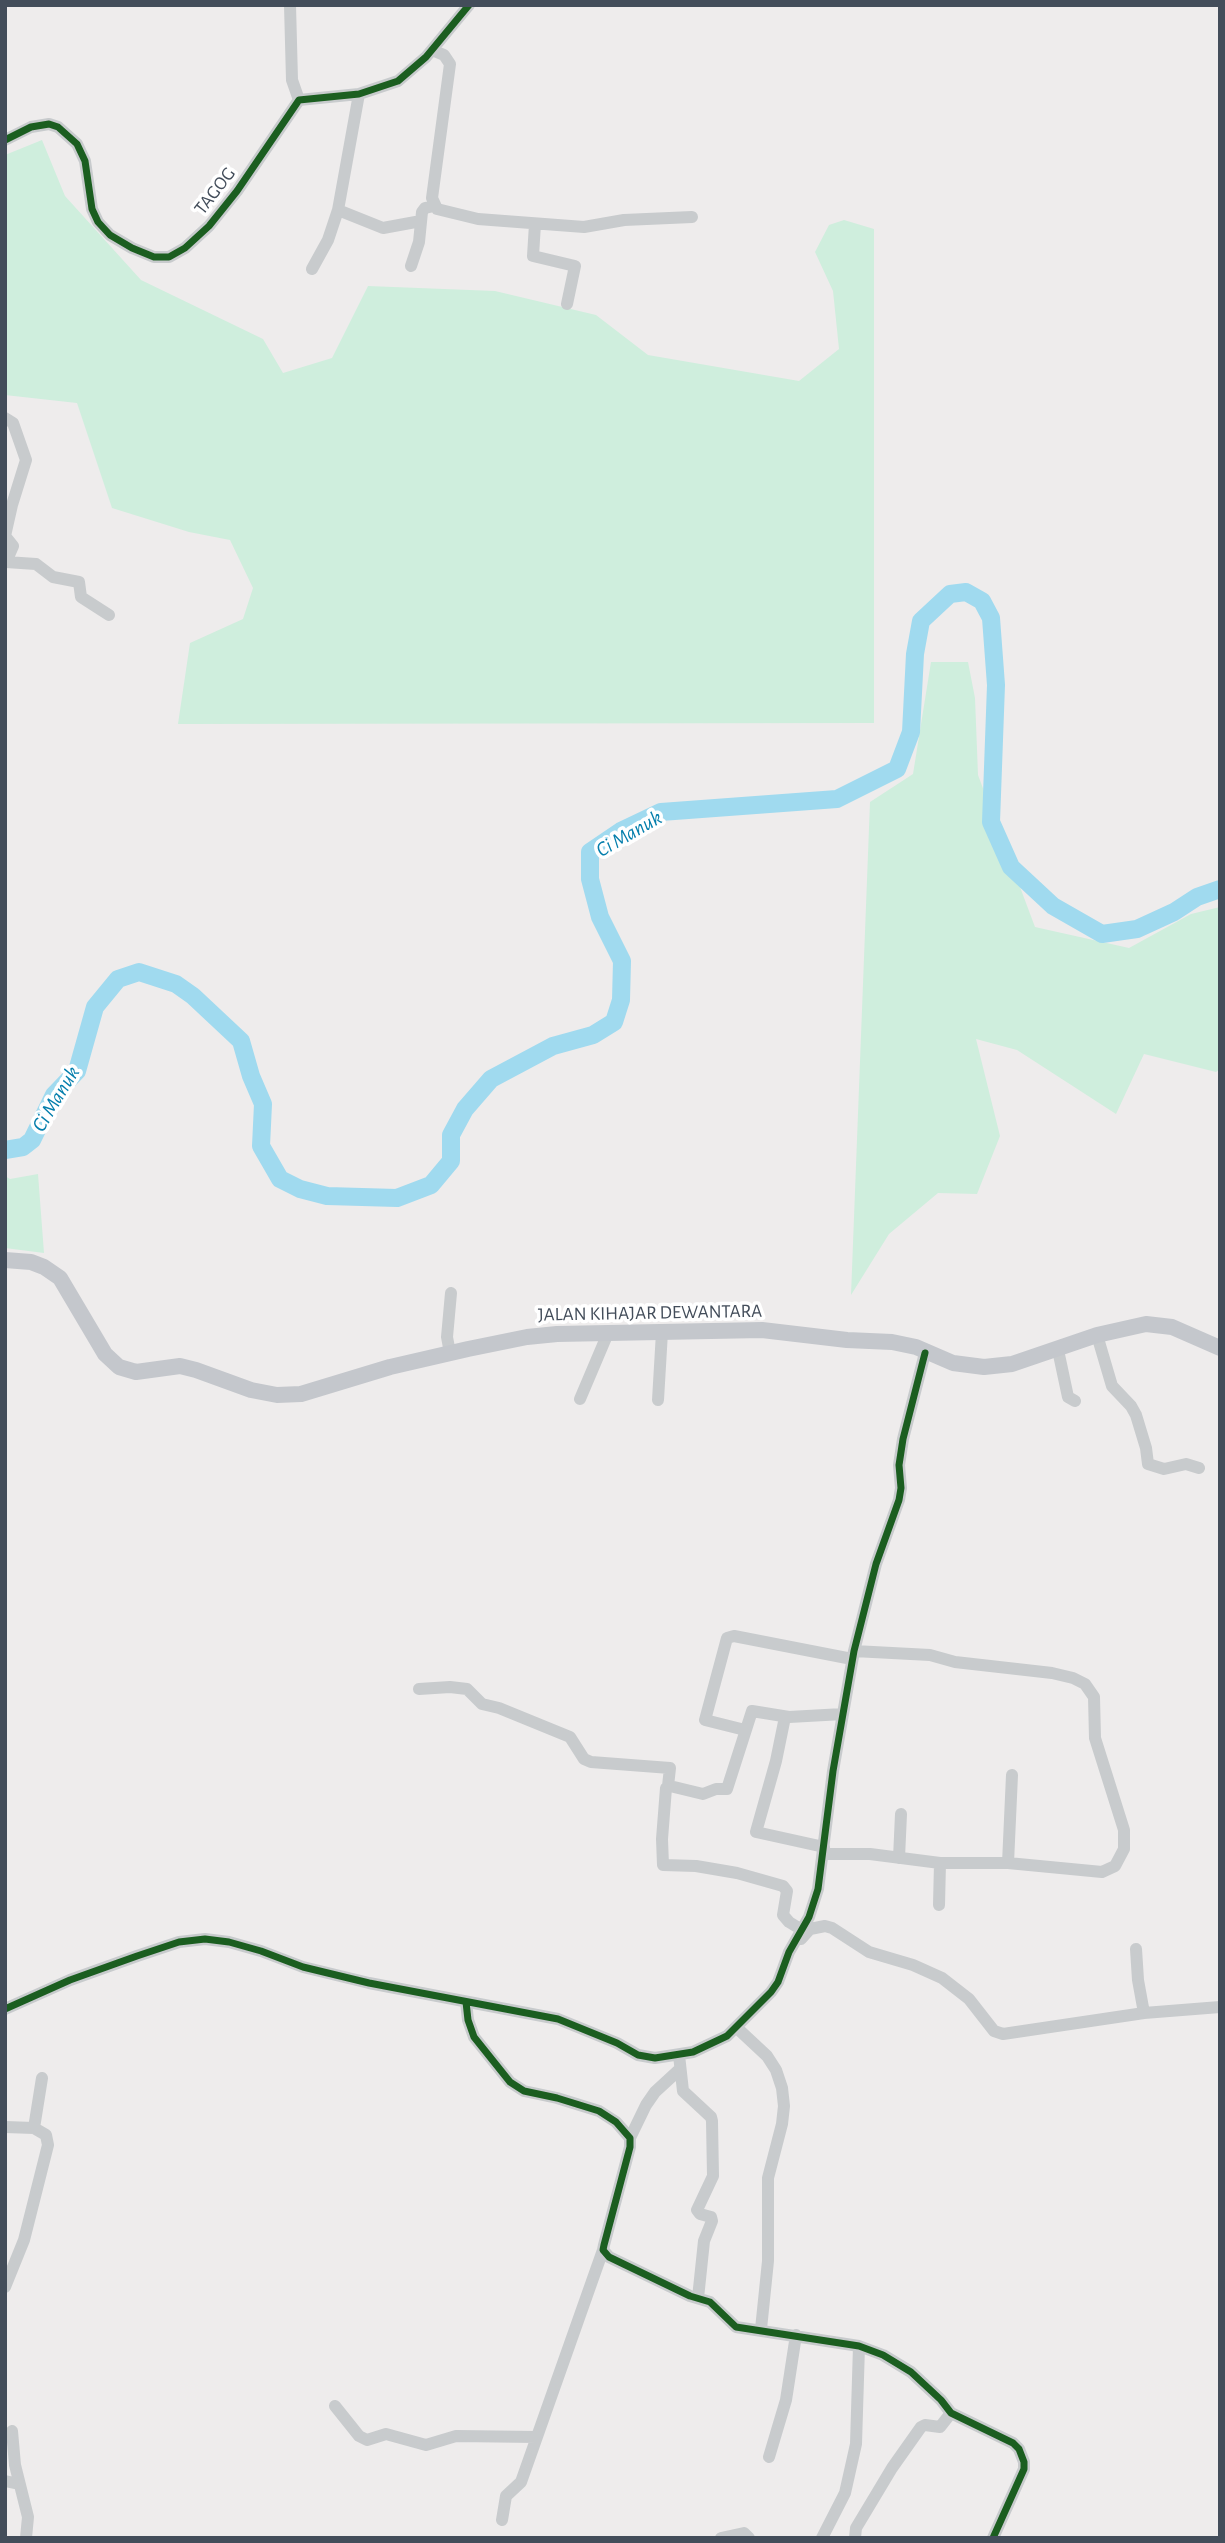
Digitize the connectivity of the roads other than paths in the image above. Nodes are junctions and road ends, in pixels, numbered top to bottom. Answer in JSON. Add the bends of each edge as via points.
{"nodes":[{"id":1,"x":290,"y":5,"type":"edge"},
{"id":2,"x":469,"y":5,"type":"edge"},
{"id":3,"x":432,"y":50,"type":"junction"},
{"id":4,"x":359,"y":93,"type":"junction"},
{"id":5,"x":299,"y":100,"type":"junction"},
{"id":6,"x":5,"y":140,"type":"edge"},
{"id":7,"x":434,"y":206,"type":"junction"},
{"id":8,"x":338,"y":210,"type":"junction"},
{"id":9,"x":692,"y":217,"type":"dead end"},
{"id":10,"x":421,"y":221,"type":"junction"},
{"id":11,"x":535,"y":224,"type":"junction"},
{"id":12,"x":411,"y":266,"type":"dead end"},
{"id":13,"x":313,"y":269,"type":"dead end"},
{"id":14,"x":567,"y":304,"type":"dead end"},
{"id":15,"x":5,"y":418,"type":"edge"},
{"id":16,"x":109,"y":615,"type":"dead end"},
{"id":17,"x":5,"y":1260,"type":"edge"},
{"id":18,"x":451,"y":1293,"type":"dead end"},
{"id":19,"x":662,"y":1332,"type":"junction"},
{"id":20,"x":608,"y":1333,"type":"junction"},
{"id":21,"x":1097,"y":1335,"type":"junction"},
{"id":22,"x":1220,"y":1349,"type":"edge"},
{"id":23,"x":1058,"y":1350,"type":"junction"},
{"id":24,"x":450,"y":1353,"type":"junction"},
{"id":25,"x":925,"y":1353,"type":"junction"},
{"id":26,"x":580,"y":1399,"type":"dead end"},
{"id":27,"x":658,"y":1400,"type":"dead end"},
{"id":28,"x":1076,"y":1401,"type":"dead end"},
{"id":29,"x":1199,"y":1468,"type":"dead end"},
{"id":30,"x":853,"y":1655,"type":"junction"},
{"id":31,"x":419,"y":1689,"type":"dead end"},
{"id":32,"x":843,"y":1714,"type":"junction"},
{"id":33,"x":785,"y":1717,"type":"junction"},
{"id":34,"x":745,"y":1730,"type":"junction"},
{"id":35,"x":1012,"y":1775,"type":"dead end"},
{"id":36,"x":668,"y":1786,"type":"junction"},
{"id":37,"x":901,"y":1814,"type":"dead end"},
{"id":38,"x":823,"y":1850,"type":"junction"},
{"id":39,"x":899,"y":1858,"type":"junction"},
{"id":40,"x":940,"y":1863,"type":"junction"},
{"id":41,"x":1008,"y":1863,"type":"junction"},
{"id":42,"x":939,"y":1905,"type":"dead end"},
{"id":43,"x":802,"y":1930,"type":"junction"},
{"id":44,"x":1136,"y":1949,"type":"dead end"},
{"id":45,"x":789,"y":1952,"type":"junction"},
{"id":46,"x":466,"y":2002,"type":"junction"},
{"id":47,"x":1220,"y":2007,"type":"edge"},
{"id":48,"x":5,"y":2009,"type":"edge"},
{"id":49,"x":1144,"y":2013,"type":"junction"},
{"id":50,"x":737,"y":2028,"type":"junction"},
{"id":51,"x":679,"y":2055,"type":"junction"},
{"id":52,"x":680,"y":2069,"type":"junction"},
{"id":53,"x":42,"y":2078,"type":"dead end"},
{"id":54,"x":5,"y":2127,"type":"edge"},
{"id":55,"x":34,"y":2128,"type":"junction"},
{"id":56,"x":630,"y":2138,"type":"junction"},
{"id":57,"x":603,"y":2250,"type":"junction"},
{"id":58,"x":5,"y":2287,"type":"edge"},
{"id":59,"x":698,"y":2298,"type":"junction"},
{"id":60,"x":761,"y":2329,"type":"junction"},
{"id":61,"x":796,"y":2335,"type":"junction"},
{"id":62,"x":859,"y":2347,"type":"junction"},
{"id":63,"x":335,"y":2406,"type":"dead end"},
{"id":64,"x":951,"y":2413,"type":"junction"},
{"id":65,"x":12,"y":2431,"type":"dead end"},
{"id":66,"x":537,"y":2437,"type":"junction"},
{"id":67,"x":769,"y":2458,"type":"dead end"},
{"id":68,"x":5,"y":2481,"type":"edge"},
{"id":69,"x":19,"y":2484,"type":"junction"},
{"id":70,"x":502,"y":2519,"type":"dead end"},
{"id":71,"x":26,"y":2538,"type":"edge"},
{"id":72,"x":722,"y":2538,"type":"edge"},
{"id":73,"x":749,"y":2538,"type":"edge"},
{"id":74,"x":822,"y":2538,"type":"edge"},
{"id":75,"x":855,"y":2538,"type":"edge"},
{"id":76,"x":993,"y":2538,"type":"edge"}],
"edges":[{"from":1,"to":5,"type":"street","via":[[292,80]]},
{"from":2,"to":3,"type":"street"},
{"from":3,"to":4,"type":"street","via":[[398,81]]},
{"from":3,"to":7,"type":"street","via":[[450,64]]},
{"from":4,"to":5,"type":"street"},
{"from":4,"to":8,"type":"street"},
{"from":5,"to":6,"type":"street","name":"TAGOG","via":[[209,226],[169,257],[154,257],[132,248],[98,222],[85,161],[77,144],[58,127],[31,127]]},
{"from":7,"to":10,"type":"street","via":[[423,209]]},
{"from":7,"to":11,"type":"street","via":[[478,219]]},
{"from":8,"to":10,"type":"street","via":[[383,228]]},
{"from":8,"to":13,"type":"street"},
{"from":9,"to":11,"type":"street","via":[[584,227]]},
{"from":10,"to":12,"type":"street"},
{"from":11,"to":14,"type":"street","via":[[533,256],[575,266]]},
{"from":15,"to":16,"type":"street","via":[[13,422],[26,460],[5,536],[13,546],[6,562],[36,564],[52,577],[79,582],[81,597]]},
{"from":17,"to":24,"type":"main road","name":"JALAN KIHAJAR DEWANTARA","via":[[31,1262],[60,1279],[105,1354],[128,1371],[180,1366],[251,1390],[301,1394]]},
{"from":18,"to":24,"type":"street"},
{"from":19,"to":20,"type":"main road","name":"JALAN KIHAJAR DEWANTARA"},
{"from":19,"to":25,"type":"main road","name":"JALAN KIHAJAR DEWANTARA","via":[[762,1330],[892,1342]]},
{"from":19,"to":27,"type":"street"},
{"from":20,"to":24,"type":"main road","name":"JALAN KIHAJAR DEWANTARA","via":[[527,1337]]},
{"from":20,"to":26,"type":"street"},
{"from":21,"to":22,"type":"main road","name":"JALAN KIHAJAR DEWANTARA","via":[[1158,1324]]},
{"from":21,"to":23,"type":"main road","name":"JALAN KIHAJAR DEWANTARA"},
{"from":21,"to":29,"type":"street","via":[[1112,1386],[1136,1415],[1148,1464],[1164,1469],[1186,1464]]},
{"from":23,"to":25,"type":"main road","name":"JALAN KIHAJAR DEWANTARA","via":[[984,1367]]},
{"from":23,"to":28,"type":"street","via":[[1068,1397]]},
{"from":25,"to":30,"type":"street","via":[[903,1439],[899,1500],[876,1564]]},
{"from":30,"to":32,"type":"street"},
{"from":30,"to":34,"type":"street","via":[[727,1638],[705,1720]]},
{"from":30,"to":41,"type":"street","via":[[930,1655],[1052,1673],[1073,1678],[1090,1689],[1099,1756],[1124,1830],[1121,1859],[1102,1872]]},
{"from":31,"to":36,"type":"street","via":[[467,1689],[482,1704],[570,1737],[591,1762],[670,1768]]},
{"from":32,"to":33,"type":"street"},
{"from":32,"to":38,"type":"street"},
{"from":33,"to":34,"type":"street","via":[[752,1711]]},
{"from":33,"to":38,"type":"street","via":[[756,1832]]},
{"from":34,"to":36,"type":"street","via":[[727,1788],[703,1794]]},
{"from":35,"to":41,"type":"street"},
{"from":36,"to":43,"type":"street","via":[[663,1865],[737,1873],[785,1886],[783,1915]]},
{"from":37,"to":39,"type":"street"},
{"from":38,"to":39,"type":"street"},
{"from":38,"to":43,"type":"street","via":[[818,1889]]},
{"from":39,"to":40,"type":"street"},
{"from":40,"to":41,"type":"street"},
{"from":40,"to":42,"type":"street"},
{"from":43,"to":45,"type":"street"},
{"from":44,"to":49,"type":"street"},
{"from":45,"to":49,"type":"street","via":[[810,1929],[832,1928],[869,1952],[942,1978],[969,1999],[994,2031],[1003,2034]]},
{"from":45,"to":50,"type":"street","via":[[778,1982]]},
{"from":46,"to":48,"type":"street","via":[[303,1967],[205,1938],[137,1956]]},
{"from":46,"to":51,"type":"street","via":[[558,2020],[638,2055]]},
{"from":46,"to":56,"type":"street","via":[[474,2037],[510,2082],[524,2091],[599,2111]]},
{"from":47,"to":49,"type":"street"},
{"from":50,"to":51,"type":"street","via":[[714,2044]]},
{"from":50,"to":60,"type":"street","via":[[772,2063],[784,2106],[768,2178],[768,2261]]},
{"from":51,"to":52,"type":"street"},
{"from":52,"to":56,"type":"street","via":[[655,2092]]},
{"from":52,"to":59,"type":"street","via":[[683,2091],[712,2121],[713,2176],[697,2210],[712,2221],[704,2241]]},
{"from":53,"to":55,"type":"street"},
{"from":54,"to":55,"type":"street"},
{"from":55,"to":58,"type":"street","via":[[46,2135],[48,2145],[24,2240]]},
{"from":56,"to":57,"type":"street"},
{"from":57,"to":59,"type":"street","via":[[615,2262]]},
{"from":57,"to":66,"type":"street"},
{"from":59,"to":60,"type":"street","via":[[736,2326]]},
{"from":60,"to":61,"type":"street"},
{"from":61,"to":62,"type":"street"},
{"from":61,"to":67,"type":"street","via":[[786,2400]]},
{"from":62,"to":64,"type":"street","via":[[911,2372]]},
{"from":62,"to":74,"type":"street","via":[[858,2427],[852,2469]]},
{"from":63,"to":66,"type":"street","via":[[367,2440],[386,2434],[426,2445],[456,2436]]},
{"from":64,"to":75,"type":"street","via":[[940,2427],[921,2427],[856,2528]]},
{"from":64,"to":76,"type":"street","via":[[1013,2444],[1023,2456],[1020,2482]]},
{"from":65,"to":69,"type":"street"},
{"from":66,"to":70,"type":"street","via":[[521,2482],[506,2496]]},
{"from":68,"to":69,"type":"street"},
{"from":69,"to":71,"type":"street","via":[[28,2517]]},
{"from":72,"to":73,"type":"street","via":[[744,2533]]}]}
